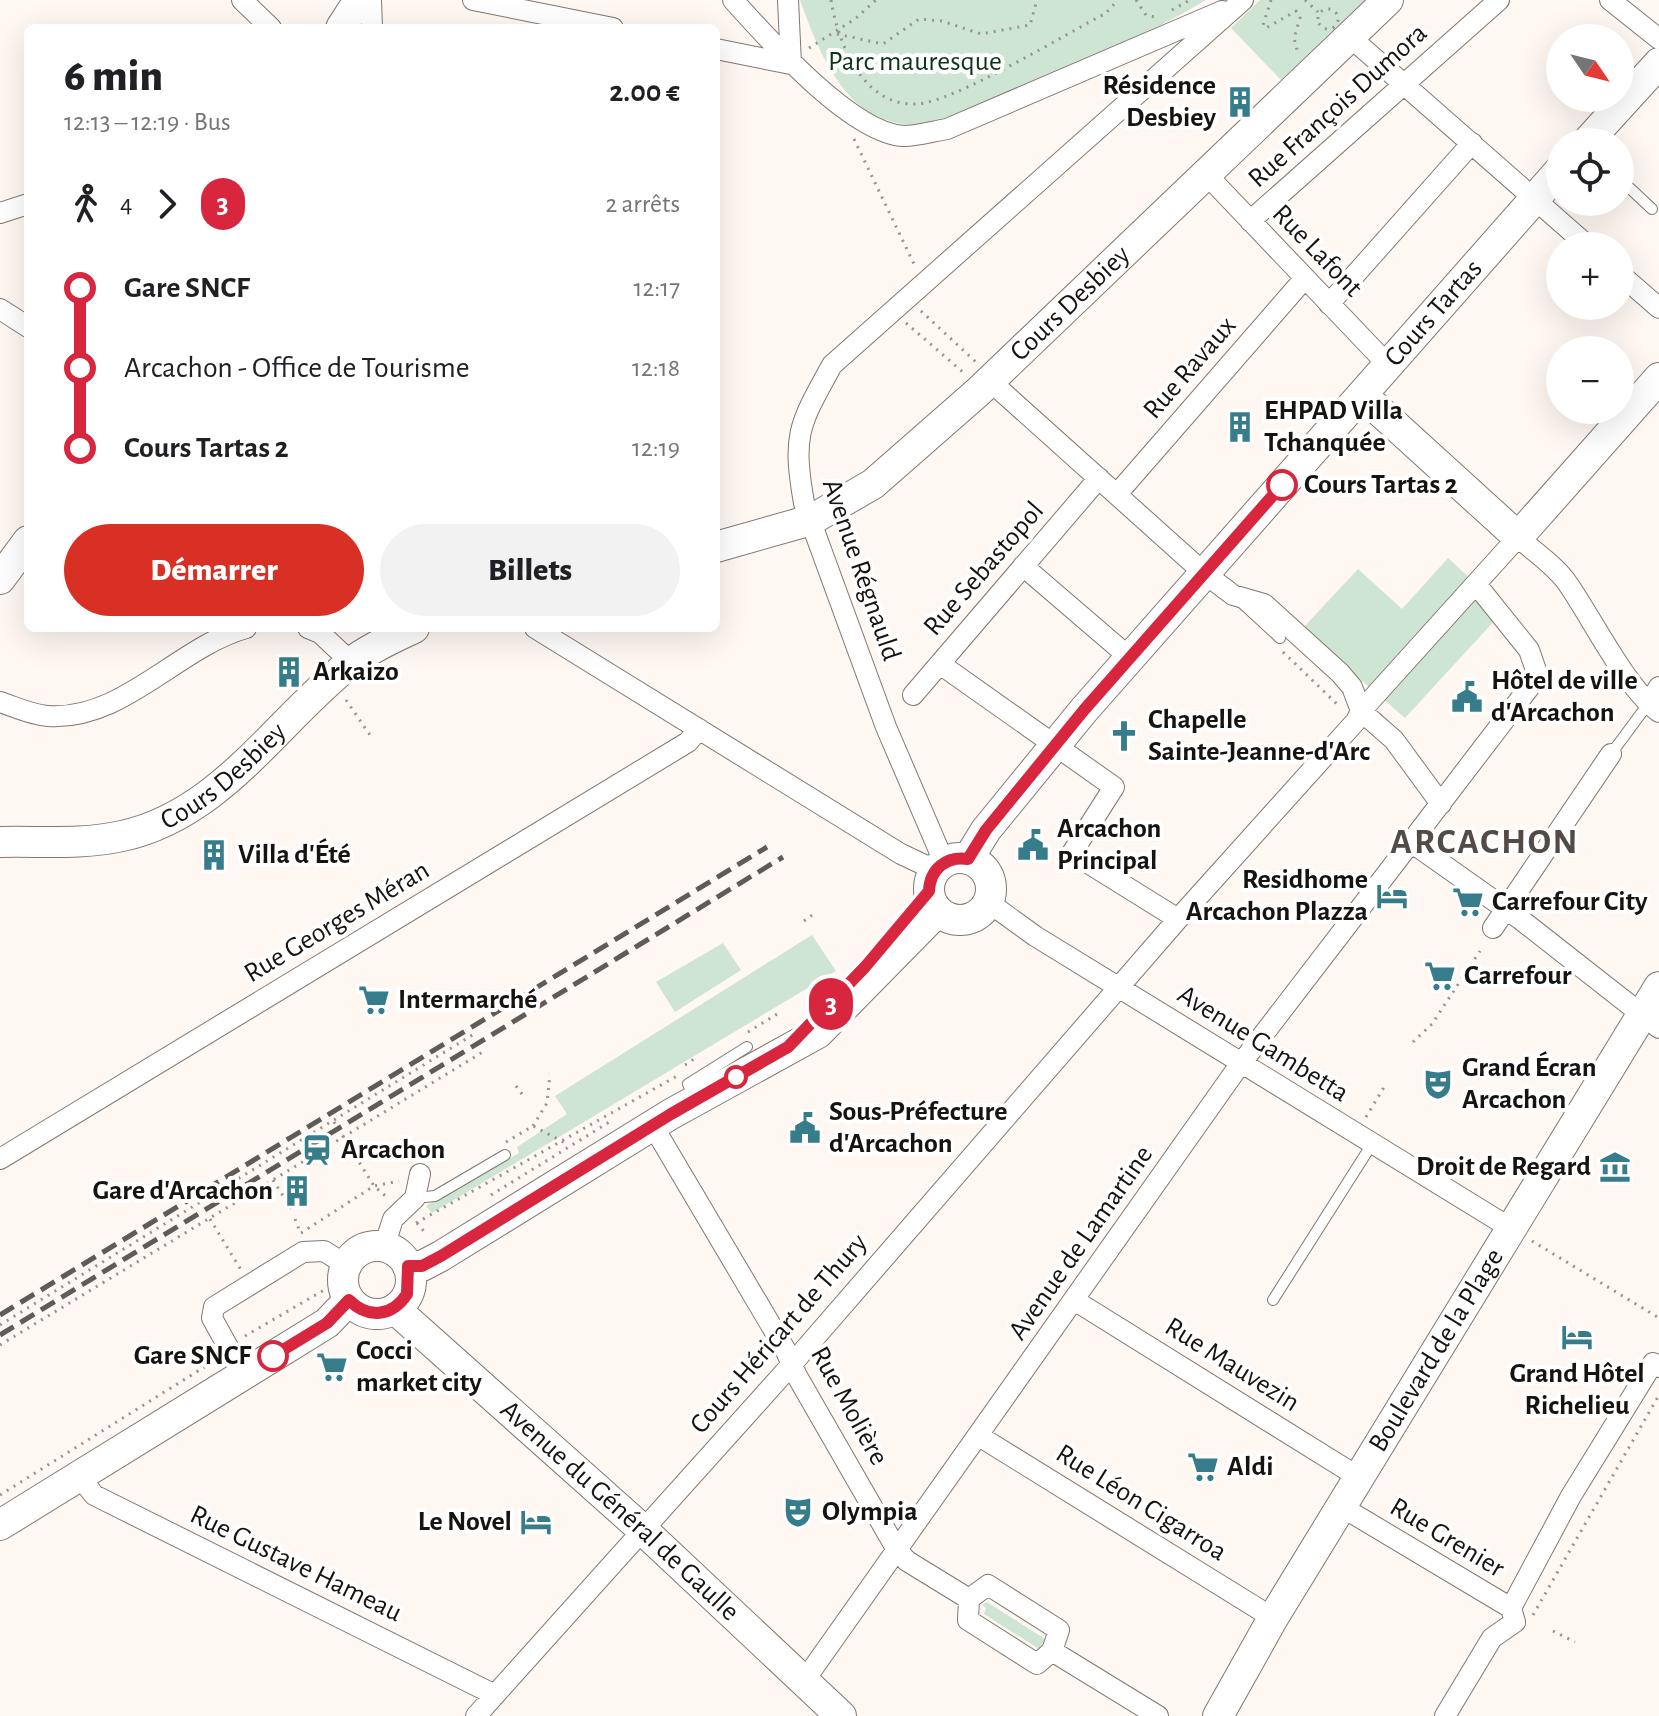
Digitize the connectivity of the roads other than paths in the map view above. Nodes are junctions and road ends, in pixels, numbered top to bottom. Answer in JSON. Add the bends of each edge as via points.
{"nodes":[{"id":1,"x":242,"y":0,"type":"edge"},
{"id":2,"x":359,"y":0,"type":"edge"},
{"id":3,"x":371,"y":0,"type":"edge"},
{"id":4,"x":473,"y":0,"type":"edge"},
{"id":5,"x":733,"y":0,"type":"edge"},
{"id":6,"x":788,"y":0,"type":"edge"},
{"id":7,"x":1388,"y":0,"type":"edge"},
{"id":8,"x":1499,"y":0,"type":"edge"},
{"id":9,"x":1610,"y":0,"type":"edge"},
{"id":10,"x":1241,"y":1,"type":"edge"},
{"id":11,"x":267,"y":24,"type":"edge"},
{"id":12,"x":344,"y":24,"type":"edge"},
{"id":13,"x":372,"y":24,"type":"edge"},
{"id":14,"x":593,"y":24,"type":"edge"},
{"id":15,"x":1350,"y":37,"type":"junction"},
{"id":16,"x":1659,"y":39,"type":"edge"},
{"id":17,"x":720,"y":50,"type":"edge"},
{"id":18,"x":1659,"y":63,"type":"edge"},
{"id":19,"x":791,"y":64,"type":"junction"},
{"id":20,"x":1405,"y":84,"type":"junction"},
{"id":21,"x":1600,"y":128,"type":"edge"},
{"id":22,"x":1472,"y":143,"type":"junction"},
{"id":23,"x":1206,"y":174,"type":"junction"},
{"id":24,"x":1546,"y":185,"type":"edge"},
{"id":25,"x":1634,"y":192,"type":"edge"},
{"id":26,"x":1534,"y":198,"type":"junction"},
{"id":27,"x":24,"y":205,"type":"edge"},
{"id":28,"x":1652,"y":209,"type":"dead end"},
{"id":29,"x":0,"y":213,"type":"edge"},
{"id":30,"x":1250,"y":221,"type":"junction"},
{"id":31,"x":1572,"y":232,"type":"edge"},
{"id":32,"x":1305,"y":278,"type":"junction"},
{"id":33,"x":1634,"y":286,"type":"edge"},
{"id":34,"x":1329,"y":304,"type":"junction"},
{"id":35,"x":1659,"y":308,"type":"edge"},
{"id":36,"x":0,"y":309,"type":"edge"},
{"id":37,"x":24,"y":324,"type":"edge"},
{"id":38,"x":1388,"y":365,"type":"junction"},
{"id":39,"x":979,"y":375,"type":"junction"},
{"id":40,"x":1659,"y":378,"type":"edge"},
{"id":41,"x":1362,"y":395,"type":"junction"},
{"id":42,"x":1099,"y":478,"type":"junction"},
{"id":43,"x":1117,"y":494,"type":"junction"},
{"id":44,"x":811,"y":520,"type":"junction"},
{"id":45,"x":1518,"y":537,"type":"junction"},
{"id":46,"x":24,"y":546,"type":"edge"},
{"id":47,"x":720,"y":546,"type":"edge"},
{"id":48,"x":1023,"y":566,"type":"junction"},
{"id":49,"x":1204,"y":573,"type":"junction"},
{"id":50,"x":0,"y":579,"type":"edge"},
{"id":51,"x":1476,"y":584,"type":"junction"},
{"id":52,"x":1233,"y":595,"type":"junction"},
{"id":53,"x":238,"y":632,"type":"edge"},
{"id":54,"x":318,"y":632,"type":"edge"},
{"id":55,"x":407,"y":632,"type":"edge"},
{"id":56,"x":541,"y":632,"type":"edge"},
{"id":57,"x":1280,"y":638,"type":"dead end"},
{"id":58,"x":1129,"y":657,"type":"junction"},
{"id":59,"x":940,"y":664,"type":"junction"},
{"id":60,"x":341,"y":672,"type":"junction"},
{"id":61,"x":913,"y":695,"type":"dead end"},
{"id":62,"x":1655,"y":701,"type":"edge"},
{"id":63,"x":0,"y":702,"type":"edge"},
{"id":64,"x":1361,"y":711,"type":"junction"},
{"id":65,"x":699,"y":729,"type":"junction"},
{"id":66,"x":1054,"y":747,"type":"junction"},
{"id":67,"x":1611,"y":754,"type":"joint"},
{"id":68,"x":1441,"y":804,"type":"junction"},
{"id":69,"x":0,"y":842,"type":"edge"},
{"id":70,"x":1411,"y":842,"type":"junction"},
{"id":71,"x":943,"y":879,"type":"junction"},
{"id":72,"x":988,"y":902,"type":"junction"},
{"id":73,"x":1513,"y":914,"type":"junction"},
{"id":74,"x":1178,"y":919,"type":"junction"},
{"id":75,"x":1493,"y":928,"type":"dead end"},
{"id":76,"x":1659,"y":987,"type":"edge"},
{"id":77,"x":1122,"y":988,"type":"junction"},
{"id":78,"x":1650,"y":1022,"type":"edge"},
{"id":79,"x":744,"y":1042,"type":"road end"},
{"id":80,"x":1241,"y":1063,"type":"junction"},
{"id":81,"x":694,"y":1101,"type":"junction"},
{"id":82,"x":653,"y":1126,"type":"junction"},
{"id":83,"x":1372,"y":1144,"type":"junction"},
{"id":84,"x":505,"y":1155,"type":"dead end"},
{"id":85,"x":0,"y":1159,"type":"edge"},
{"id":86,"x":420,"y":1174,"type":"dead end"},
{"id":87,"x":414,"y":1207,"type":"junction"},
{"id":88,"x":1512,"y":1229,"type":"junction"},
{"id":89,"x":387,"y":1240,"type":"junction"},
{"id":90,"x":346,"y":1265,"type":"junction"},
{"id":91,"x":408,"y":1266,"type":"junction"},
{"id":92,"x":349,"y":1300,"type":"junction"},
{"id":93,"x":1074,"y":1300,"type":"junction"},
{"id":94,"x":1273,"y":1300,"type":"dead end"},
{"id":95,"x":395,"y":1309,"type":"junction"},
{"id":96,"x":236,"y":1361,"type":"junction"},
{"id":97,"x":792,"y":1364,"type":"junction"},
{"id":98,"x":1659,"y":1367,"type":"edge"},
{"id":99,"x":979,"y":1436,"type":"junction"},
{"id":100,"x":79,"y":1476,"type":"junction"},
{"id":101,"x":1360,"y":1478,"type":"junction"},
{"id":102,"x":1342,"y":1507,"type":"junction"},
{"id":103,"x":0,"y":1525,"type":"edge"},
{"id":104,"x":643,"y":1530,"type":"junction"},
{"id":105,"x":897,"y":1550,"type":"junction"},
{"id":106,"x":969,"y":1599,"type":"junction"},
{"id":107,"x":1513,"y":1615,"type":"junction"},
{"id":108,"x":1273,"y":1618,"type":"junction"},
{"id":109,"x":1052,"y":1651,"type":"junction"},
{"id":110,"x":804,"y":1681,"type":"junction"},
{"id":111,"x":495,"y":1695,"type":"junction"},
{"id":112,"x":476,"y":1716,"type":"edge"},
{"id":113,"x":841,"y":1716,"type":"edge"},
{"id":114,"x":1158,"y":1716,"type":"edge"},
{"id":115,"x":1218,"y":1716,"type":"edge"},
{"id":116,"x":1445,"y":1716,"type":"edge"}],
"edges":[{"from":1,"to":11,"type":"street"},
{"from":2,"to":12,"type":"street"},
{"from":3,"to":13,"type":"street"},
{"from":4,"to":14,"type":"street"},
{"from":5,"to":19,"type":"street"},
{"from":6,"to":19,"type":"street"},
{"from":7,"to":15,"type":"street","name":"Cours Desbiey"},
{"from":8,"to":20,"type":"street","name":"Rue François Dumora"},
{"from":9,"to":16,"type":"street"},
{"from":10,"to":19,"type":"street","via":[[947,129],[904,136],[837,103]]},
{"from":10,"to":44,"type":"street","name":"Avenue Régnauld","via":[[895,316],[832,365],[800,423],[798,466]]},
{"from":15,"to":20,"type":"street"},
{"from":15,"to":23,"type":"street","name":"Cours Desbiey"},
{"from":17,"to":19,"type":"street"},
{"from":18,"to":21,"type":"street"},
{"from":20,"to":22,"type":"street"},
{"from":20,"to":30,"type":"street","name":"Rue François Dumora"},
{"from":22,"to":26,"type":"street"},
{"from":22,"to":34,"type":"street"},
{"from":23,"to":30,"type":"street","name":"Rue Lafont"},
{"from":23,"to":39,"type":"street","name":"Cours Desbiey"},
{"from":24,"to":26,"type":"street","name":"Cours Tartas"},
{"from":25,"to":28,"type":"lane"},
{"from":26,"to":31,"type":"street"},
{"from":26,"to":38,"type":"street","name":"Cours Tartas"},
{"from":27,"to":29,"type":"street"},
{"from":30,"to":32,"type":"street","name":"Rue Lafont"},
{"from":32,"to":34,"type":"street","name":"Rue Lafont"},
{"from":32,"to":43,"type":"street","name":"Rue Ravaux"},
{"from":33,"to":35,"type":"street"},
{"from":34,"to":38,"type":"street","name":"Rue Lafont"},
{"from":36,"to":37,"type":"street"},
{"from":38,"to":41,"type":"street","name":"Cours Tartas"},
{"from":39,"to":42,"type":"street"},
{"from":39,"to":44,"type":"street","name":"Cours Desbiey","via":[[873,484]]},
{"from":40,"to":45,"type":"street"},
{"from":41,"to":45,"type":"street"},
{"from":41,"to":49,"type":"street","name":"Cours Tartas"},
{"from":42,"to":43,"type":"street"},
{"from":42,"to":48,"type":"street","name":"Rue Sebastopol"},
{"from":43,"to":49,"type":"street"},
{"from":44,"to":47,"type":"street","name":"Cours Desbiey"},
{"from":44,"to":71,"type":"street","name":"Avenue Régnauld"},
{"from":45,"to":51,"type":"street","name":"Cours Héricart de Thury"},
{"from":45,"to":62,"type":"street","via":[[1566,580]]},
{"from":46,"to":50,"type":"street"},
{"from":48,"to":58,"type":"street"},
{"from":48,"to":59,"type":"street","name":"Rue Sebastopol"},
{"from":49,"to":52,"type":"street"},
{"from":49,"to":58,"type":"street","name":"Cours Tartas"},
{"from":51,"to":64,"type":"street","name":"Cours Héricart de Thury"},
{"from":51,"to":68,"type":"street","name":"Avenue de Lamartine","via":[[1529,650],[1538,676]]},
{"from":52,"to":57,"type":"lane"},
{"from":52,"to":64,"type":"street","via":[[1264,604],[1352,687]]},
{"from":53,"to":63,"type":"street","via":[[92,710],[47,716]]},
{"from":54,"to":60,"type":"street"},
{"from":55,"to":60,"type":"street","name":"Cours Desbiey"},
{"from":56,"to":65,"type":"street"},
{"from":58,"to":66,"type":"street","name":"Cours Tartas"},
{"from":59,"to":61,"type":"street","name":"Rue Sebastopol"},
{"from":59,"to":66,"type":"street"},
{"from":60,"to":69,"type":"street","name":"Cours Desbiey","via":[[214,791],[159,824],[83,842]]},
{"from":62,"to":67,"type":"lane"},
{"from":64,"to":68,"type":"street","via":[[1394,740]]},
{"from":64,"to":74,"type":"street","name":"Cours Héricart de Thury"},
{"from":65,"to":71,"type":"street"},
{"from":65,"to":85,"type":"street","name":"Rue Georges Méran","via":[[675,750]]},
{"from":66,"to":71,"type":"street","name":"Cours Tartas"},
{"from":66,"to":74,"type":"street","via":[[1114,787],[1072,853]]},
{"from":67,"to":73,"type":"street"},
{"from":68,"to":70,"type":"street","name":"Avenue de Lamartine"},
{"from":70,"to":73,"type":"street"},
{"from":70,"to":80,"type":"street","name":"Avenue de Lamartine"},
{"from":71,"to":72,"type":"street","via":[[985,871],[990,881]]},
{"from":71,"to":72,"type":"street","via":[[955,920],[982,910]]},
{"from":71,"to":81,"type":"street","name":"Cours Tartas","via":[[818,1033]]},
{"from":72,"to":77,"type":"street","name":"Avenue Gambetta","via":[[1007,919]]},
{"from":73,"to":75,"type":"street"},
{"from":73,"to":78,"type":"street"},
{"from":74,"to":77,"type":"street","name":"Cours Héricart de Thury"},
{"from":76,"to":78,"type":"street","name":"Boulevard de la Plage"},
{"from":77,"to":80,"type":"street","name":"Avenue Gambetta"},
{"from":77,"to":97,"type":"street","name":"Cours Héricart de Thury"},
{"from":78,"to":88,"type":"street","name":"Boulevard de la Plage"},
{"from":79,"to":81,"type":"lane","via":[[688,1084]]},
{"from":80,"to":83,"type":"street","name":"Avenue Gambetta"},
{"from":80,"to":93,"type":"street","name":"Avenue de Lamartine"},
{"from":81,"to":82,"type":"street","name":"Cours Tartas"},
{"from":82,"to":91,"type":"street","name":"Cours Tartas","via":[[441,1256],[422,1266]]},
{"from":82,"to":97,"type":"street","name":"Rue Molière"},
{"from":83,"to":88,"type":"street","name":"Avenue Gambetta"},
{"from":83,"to":94,"type":"lane"},
{"from":84,"to":87,"type":"lane"},
{"from":86,"to":87,"type":"street"},
{"from":87,"to":89,"type":"street","via":[[393,1219]]},
{"from":88,"to":101,"type":"street","name":"Boulevard de la Plage"},
{"from":89,"to":90,"type":"street","via":[[364,1248]]},
{"from":89,"to":91,"type":"street"},
{"from":90,"to":92,"type":"street","via":[[343,1282]]},
{"from":90,"to":96,"type":"street","via":[[324,1251],[303,1252],[214,1307],[212,1318]]},
{"from":91,"to":95,"type":"street","via":[[407,1294]]},
{"from":92,"to":95,"type":"street","via":[[375,1314]]},
{"from":92,"to":96,"type":"street","via":[[327,1323]]},
{"from":93,"to":99,"type":"street","name":"Avenue de Lamartine"},
{"from":93,"to":101,"type":"street","name":"Rue Mauvezin"},
{"from":95,"to":104,"type":"street","name":"Avenue du Général de Gaulle"},
{"from":96,"to":100,"type":"street"},
{"from":97,"to":104,"type":"street","name":"Cours Héricart de Thury"},
{"from":97,"to":105,"type":"street","name":"Rue Molière"},
{"from":98,"to":107,"type":"street","via":[[1653,1363],[1571,1496]]},
{"from":99,"to":105,"type":"street","name":"Avenue de Lamartine"},
{"from":99,"to":108,"type":"street","name":"Rue Léon Cigarroa"},
{"from":100,"to":103,"type":"street"},
{"from":100,"to":111,"type":"street","name":"Rue Gustave Hameau","via":[[94,1495]]},
{"from":101,"to":102,"type":"street","name":"Boulevard de la Plage"},
{"from":102,"to":107,"type":"street","name":"Rue Grenier"},
{"from":102,"to":108,"type":"street","name":"Boulevard de la Plage"},
{"from":104,"to":110,"type":"street","name":"Avenue du Général de Gaulle"},
{"from":104,"to":111,"type":"street","name":"Cours Héricart de Thury"},
{"from":105,"to":106,"type":"street"},
{"from":105,"to":110,"type":"street","name":"Avenue de Lamartine"},
{"from":106,"to":109,"type":"street","via":[[968,1620],[1037,1664]]},
{"from":106,"to":109,"type":"street","via":[[988,1585],[1059,1630]]},
{"from":107,"to":116,"type":"street","via":[[1492,1638]]},
{"from":108,"to":115,"type":"street","name":"Boulevard de la Plage"},
{"from":109,"to":114,"type":"street"},
{"from":110,"to":113,"type":"street","name":"Avenue du Général de Gaulle"},
{"from":111,"to":112,"type":"street","name":"Cours Héricart de Thury"}]}
